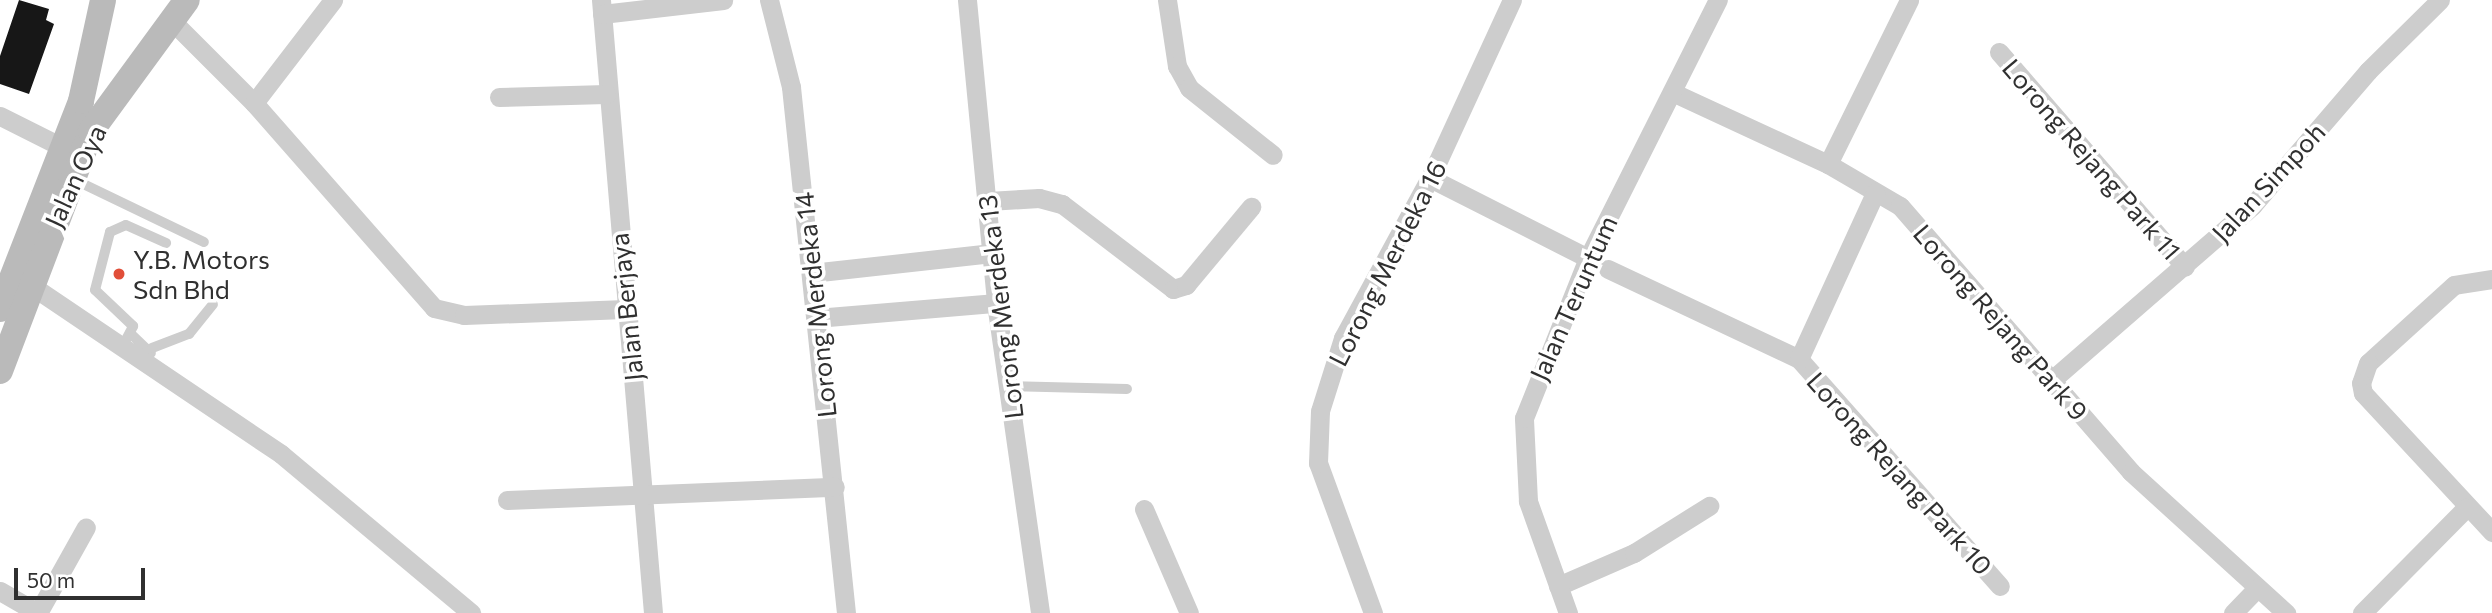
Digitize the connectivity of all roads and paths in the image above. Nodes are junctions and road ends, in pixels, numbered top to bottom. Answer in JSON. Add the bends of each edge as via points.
{"nodes":[{"id":1,"x":103,"y":0,"type":"edge"},
{"id":2,"x":187,"y":0,"type":"edge"},
{"id":3,"x":332,"y":0,"type":"edge"},
{"id":4,"x":723,"y":0,"type":"edge"},
{"id":5,"x":769,"y":0,"type":"edge"},
{"id":6,"x":967,"y":0,"type":"edge"},
{"id":7,"x":1167,"y":0,"type":"edge"},
{"id":8,"x":1512,"y":0,"type":"edge"},
{"id":9,"x":1718,"y":0,"type":"edge"},
{"id":10,"x":1909,"y":0,"type":"edge"},
{"id":11,"x":2440,"y":0,"type":"edge"},
{"id":12,"x":601,"y":7,"type":"edge"},
{"id":13,"x":173,"y":22,"type":"junction"},
{"id":14,"x":1999,"y":52,"type":"dead end"},
{"id":15,"x":1672,"y":92,"type":"junction"},
{"id":16,"x":606,"y":94,"type":"junction"},
{"id":17,"x":499,"y":97,"type":"dead end"},
{"id":18,"x":254,"y":103,"type":"junction"},
{"id":19,"x":0,"y":116,"type":"edge"},
{"id":20,"x":60,"y":146,"type":"junction"},
{"id":21,"x":1273,"y":155,"type":"dead end"},
{"id":22,"x":1828,"y":164,"type":"junction"},
{"id":23,"x":70,"y":178,"type":"junction"},
{"id":24,"x":1430,"y":178,"type":"junction"},
{"id":25,"x":1875,"y":193,"type":"junction"},
{"id":26,"x":988,"y":201,"type":"junction"},
{"id":27,"x":1251,"y":207,"type":"dead end"},
{"id":28,"x":166,"y":243,"type":"dead end"},
{"id":29,"x":204,"y":243,"type":"dead end"},
{"id":30,"x":992,"y":253,"type":"junction"},
{"id":31,"x":1588,"y":258,"type":"junction"},
{"id":32,"x":2185,"y":267,"type":"junction"},
{"id":33,"x":1608,"y":269,"type":"dead end"},
{"id":34,"x":811,"y":273,"type":"junction"},
{"id":35,"x":2492,"y":279,"type":"edge"},
{"id":36,"x":29,"y":284,"type":"junction"},
{"id":37,"x":996,"y":303,"type":"junction"},
{"id":38,"x":213,"y":304,"type":"dead end"},
{"id":39,"x":0,"y":309,"type":"edge"},
{"id":40,"x":625,"y":309,"type":"junction"},
{"id":41,"x":816,"y":318,"type":"junction"},
{"id":42,"x":125,"y":341,"type":"junction"},
{"id":43,"x":149,"y":357,"type":"junction"},
{"id":44,"x":1799,"y":359,"type":"junction"},
{"id":45,"x":0,"y":371,"type":"edge"},
{"id":46,"x":2053,"y":379,"type":"junction"},
{"id":47,"x":1008,"y":386,"type":"junction"},
{"id":48,"x":1127,"y":389,"type":"dead end"},
{"id":49,"x":835,"y":487,"type":"junction"},
{"id":50,"x":645,"y":498,"type":"junction"},
{"id":51,"x":508,"y":500,"type":"dead end"},
{"id":52,"x":1709,"y":506,"type":"dead end"},
{"id":53,"x":2466,"y":508,"type":"junction"},
{"id":54,"x":1144,"y":509,"type":"dead end"},
{"id":55,"x":86,"y":527,"type":"dead end"},
{"id":56,"x":2492,"y":532,"type":"edge"},
{"id":57,"x":1558,"y":586,"type":"junction"},
{"id":58,"x":2000,"y":586,"type":"dead end"},
{"id":59,"x":2257,"y":588,"type":"junction"},
{"id":60,"x":0,"y":591,"type":"edge"},
{"id":61,"x":38,"y":613,"type":"edge"},
{"id":62,"x":471,"y":613,"type":"edge"},
{"id":63,"x":653,"y":613,"type":"edge"},
{"id":64,"x":846,"y":613,"type":"edge"},
{"id":65,"x":1041,"y":613,"type":"edge"},
{"id":66,"x":1189,"y":613,"type":"edge"},
{"id":67,"x":1373,"y":613,"type":"edge"},
{"id":68,"x":1568,"y":613,"type":"edge"},
{"id":69,"x":2233,"y":613,"type":"edge"},
{"id":70,"x":2286,"y":613,"type":"edge"},
{"id":71,"x":2362,"y":613,"type":"edge"}],
"edges":[{"from":1,"to":20,"type":"main road","name":"Jalan Oya","via":[[92,65]]},
{"from":2,"to":13,"type":"main road","name":"Jalan Oya"},
{"from":3,"to":18,"type":"street"},
{"from":4,"to":12,"type":"street"},
{"from":5,"to":34,"type":"street","name":"Lorong Merdeka 14","via":[[791,87]]},
{"from":6,"to":26,"type":"street","name":"Lorong Merdeka 13"},
{"from":7,"to":21,"type":"street","via":[[1177,66],[1189,88]]},
{"from":8,"to":24,"type":"street","name":"Lorong Merdeka 16"},
{"from":9,"to":15,"type":"street","name":"Jalan Teruntum"},
{"from":10,"to":22,"type":"street"},
{"from":11,"to":32,"type":"street","name":"Jalan Simpoh","via":[[2368,71],[2252,206]]},
{"from":12,"to":16,"type":"street","name":"Jalan Berjaya"},
{"from":13,"to":18,"type":"street"},
{"from":13,"to":23,"type":"main road","name":"Jalan Oya","via":[[91,131]]},
{"from":14,"to":32,"type":"street","name":"Lorong Rejang Park 11"},
{"from":15,"to":22,"type":"street","name":"Lorong Rejang Park 9"},
{"from":15,"to":31,"type":"street","name":"Jalan Teruntum"},
{"from":16,"to":17,"type":"street"},
{"from":16,"to":40,"type":"street","name":"Jalan Berjaya"},
{"from":18,"to":40,"type":"street","via":[[425,302],[441,312]]},
{"from":19,"to":20,"type":"street"},
{"from":20,"to":39,"type":"main road","name":"Jalan Oya"},
{"from":22,"to":25,"type":"street","name":"Lorong Rejang Park 9"},
{"from":23,"to":29,"type":"lane"},
{"from":23,"to":36,"type":"main road","name":"Jalan Oya"},
{"from":24,"to":31,"type":"street"},
{"from":24,"to":67,"type":"street","name":"Lorong Merdeka 16","via":[[1343,338],[1320,411],[1318,463]]},
{"from":25,"to":44,"type":"street","name":"Lorong Rejang Park 10"},
{"from":25,"to":46,"type":"street","name":"Lorong Rejang Park 9","via":[[1900,206]]},
{"from":26,"to":27,"type":"street","via":[[1039,198],[1062,204],[1173,289],[1186,285]]},
{"from":26,"to":30,"type":"street","name":"Lorong Merdeka 13"},
{"from":28,"to":42,"type":"lane","via":[[125,225],[110,232],[95,290],[130,321]]},
{"from":30,"to":34,"type":"street"},
{"from":30,"to":37,"type":"street","name":"Lorong Merdeka 13"},
{"from":31,"to":57,"type":"street","name":"Jalan Teruntum","via":[[1543,358],[1522,440],[1528,501]]},
{"from":32,"to":46,"type":"street","name":"Jalan Simpoh"},
{"from":33,"to":44,"type":"street","name":"Lorong Rejang Park 10"},
{"from":34,"to":41,"type":"street","name":"Lorong Merdeka 14"},
{"from":35,"to":53,"type":"street","via":[[2454,285],[2362,371],[2363,393]]},
{"from":36,"to":42,"type":"street"},
{"from":36,"to":45,"type":"main road","name":"Jalan Oya"},
{"from":37,"to":41,"type":"street"},
{"from":37,"to":47,"type":"street","name":"Lorong Merdeka 13"},
{"from":38,"to":43,"type":"lane","via":[[189,334]]},
{"from":40,"to":50,"type":"street","name":"Jalan Berjaya"},
{"from":41,"to":49,"type":"street","name":"Lorong Merdeka 14"},
{"from":42,"to":43,"type":"street"},
{"from":43,"to":62,"type":"street","via":[[281,454]]},
{"from":44,"to":58,"type":"street","name":"Lorong Rejang Park 10"},
{"from":46,"to":59,"type":"street","name":"Lorong Rejang Park 9","via":[[2131,472]]},
{"from":47,"to":48,"type":"lane"},
{"from":47,"to":65,"type":"street","name":"Lorong Merdeka 13"},
{"from":49,"to":50,"type":"street"},
{"from":49,"to":64,"type":"street","name":"Lorong Merdeka 14"},
{"from":50,"to":51,"type":"street"},
{"from":50,"to":63,"type":"street","name":"Jalan Berjaya"},
{"from":52,"to":57,"type":"street","via":[[1634,553]]},
{"from":53,"to":56,"type":"street"},
{"from":53,"to":71,"type":"street"},
{"from":54,"to":66,"type":"street"},
{"from":55,"to":61,"type":"street"},
{"from":57,"to":68,"type":"street","name":"Jalan Teruntum"},
{"from":59,"to":69,"type":"street"},
{"from":59,"to":70,"type":"street","name":"Lorong Rejang Park 9"},
{"from":60,"to":61,"type":"street"}]}
